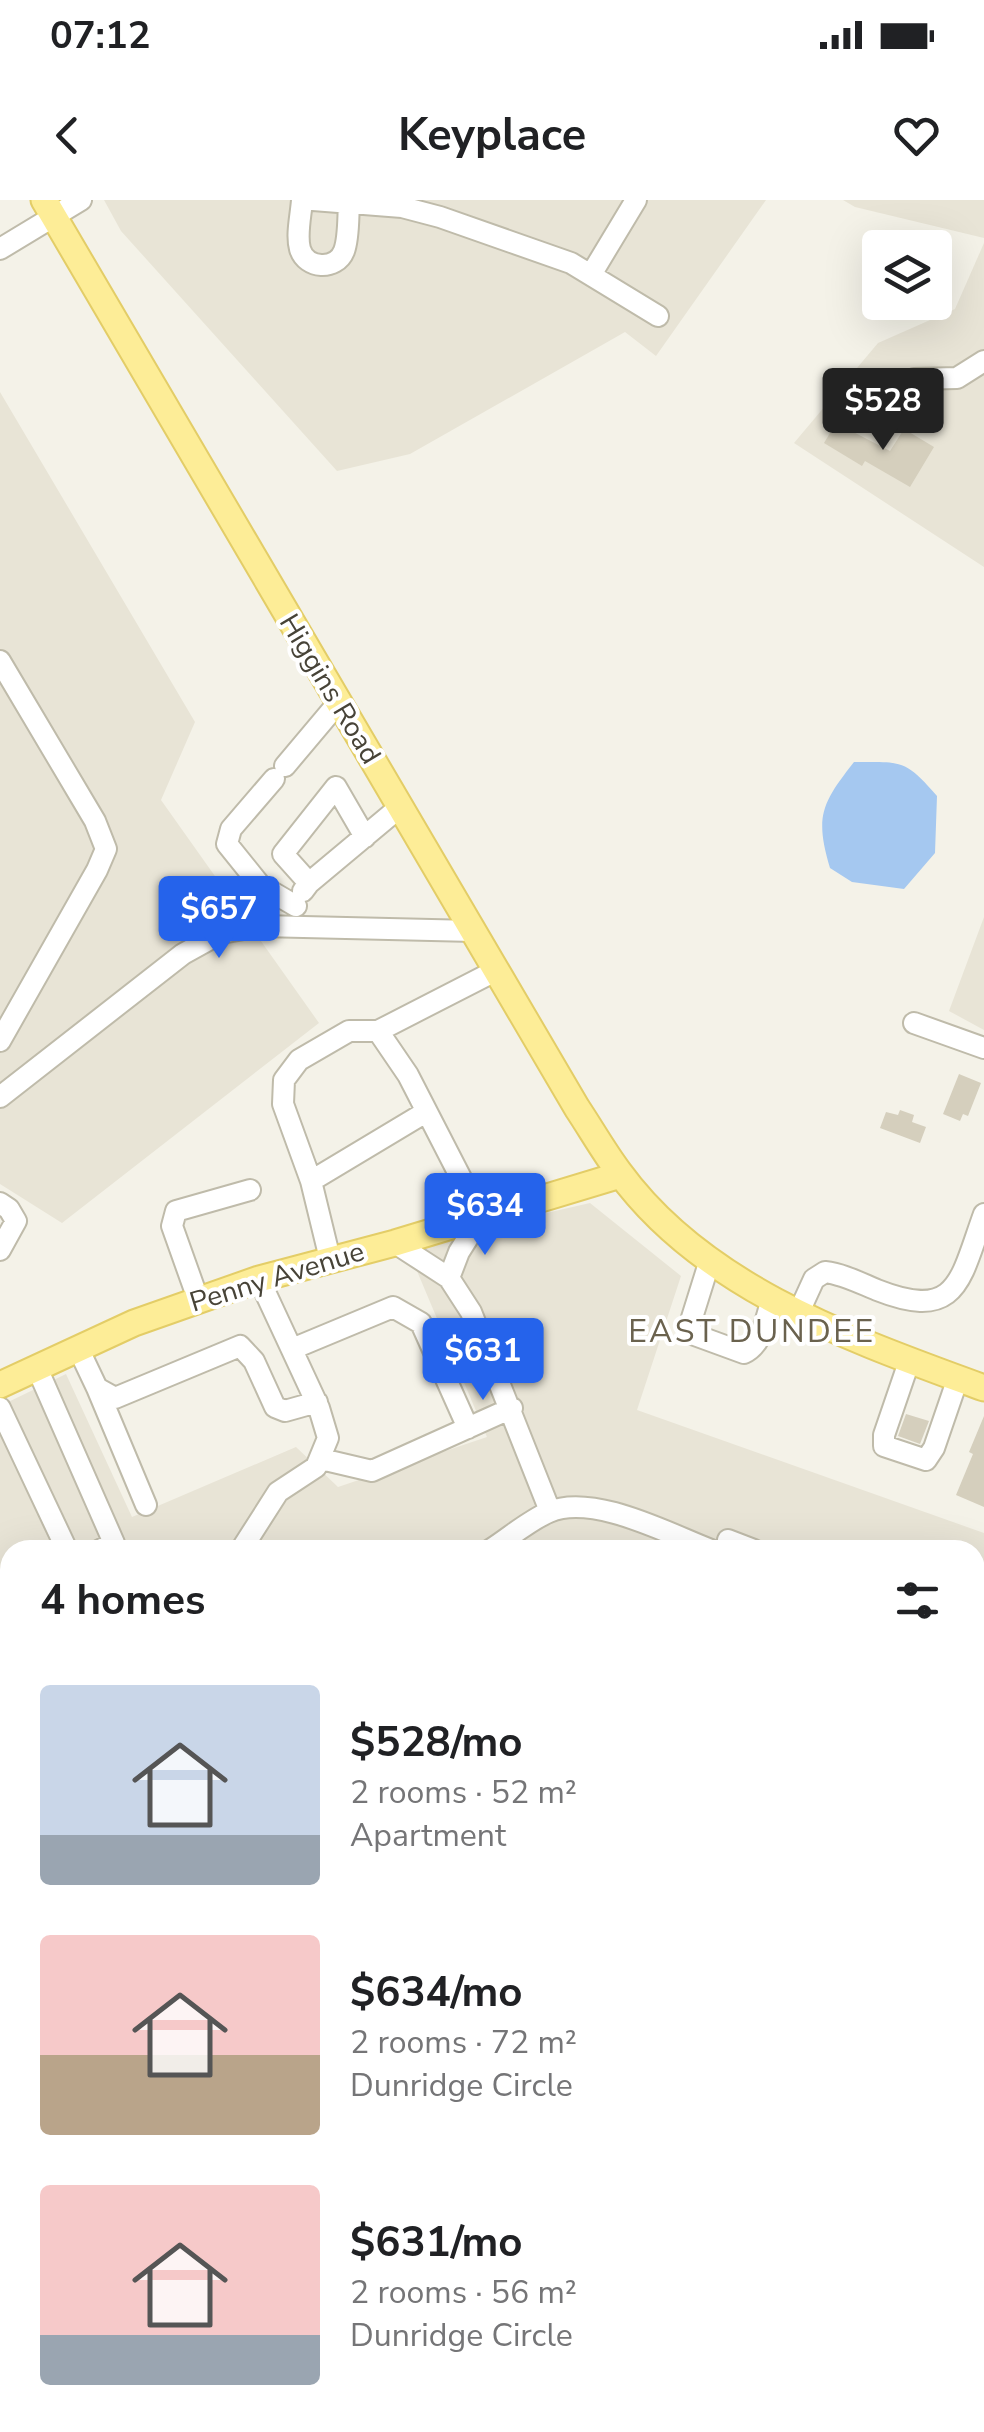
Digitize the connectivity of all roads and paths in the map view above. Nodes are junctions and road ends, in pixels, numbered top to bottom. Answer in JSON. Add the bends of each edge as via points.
{"nodes":[{"id":1,"x":82,"y":200,"type":"edge"},
{"id":2,"x":302,"y":200,"type":"edge"},
{"id":3,"x":313,"y":200,"type":"edge"},
{"id":4,"x":636,"y":200,"type":"edge"},
{"id":5,"x":349,"y":203,"type":"junction"},
{"id":6,"x":48,"y":208,"type":"edge"},
{"id":7,"x":0,"y":249,"type":"edge"},
{"id":8,"x":592,"y":274,"type":"junction"},
{"id":9,"x":658,"y":316,"type":"dead end"},
{"id":10,"x":984,"y":361,"type":"edge"},
{"id":11,"x":883,"y":426,"type":"dead end"},
{"id":12,"x":0,"y":661,"type":"edge"},
{"id":13,"x":338,"y":703,"type":"junction"},
{"id":14,"x":400,"y":807,"type":"junction"},
{"id":15,"x":364,"y":836,"type":"junction"},
{"id":16,"x":309,"y":882,"type":"junction"},
{"id":17,"x":299,"y":916,"type":"junction"},
{"id":18,"x":474,"y":931,"type":"junction"},
{"id":19,"x":497,"y":970,"type":"junction"},
{"id":20,"x":7,"y":1010,"type":"edge"},
{"id":21,"x":914,"y":1023,"type":"dead end"},
{"id":22,"x":378,"y":1031,"type":"junction"},
{"id":23,"x":0,"y":1041,"type":"edge"},
{"id":24,"x":984,"y":1048,"type":"edge"},
{"id":25,"x":0,"y":1097,"type":"edge"},
{"id":26,"x":426,"y":1112,"type":"junction"},
{"id":27,"x":620,"y":1175,"type":"junction"},
{"id":28,"x":312,"y":1181,"type":"junction"},
{"id":29,"x":250,"y":1190,"type":"dead end"},
{"id":30,"x":0,"y":1203,"type":"edge"},
{"id":31,"x":984,"y":1214,"type":"edge"},
{"id":32,"x":480,"y":1217,"type":"junction"},
{"id":33,"x":395,"y":1243,"type":"junction"},
{"id":34,"x":0,"y":1250,"type":"edge"},
{"id":35,"x":330,"y":1259,"type":"junction"},
{"id":36,"x":710,"y":1260,"type":"junction"},
{"id":37,"x":259,"y":1278,"type":"junction"},
{"id":38,"x":449,"y":1278,"type":"junction"},
{"id":39,"x":198,"y":1300,"type":"junction"},
{"id":40,"x":772,"y":1300,"type":"junction"},
{"id":41,"x":798,"y":1314,"type":"junction"},
{"id":42,"x":78,"y":1348,"type":"junction"},
{"id":43,"x":292,"y":1349,"type":"junction"},
{"id":44,"x":910,"y":1359,"type":"junction"},
{"id":45,"x":37,"y":1368,"type":"junction"},
{"id":46,"x":958,"y":1378,"type":"junction"},
{"id":47,"x":0,"y":1385,"type":"edge"},
{"id":48,"x":97,"y":1388,"type":"junction"},
{"id":49,"x":984,"y":1388,"type":"edge"},
{"id":50,"x":316,"y":1402,"type":"junction"},
{"id":51,"x":0,"y":1408,"type":"edge"},
{"id":52,"x":512,"y":1408,"type":"junction"},
{"id":53,"x":468,"y":1428,"type":"junction"},
{"id":54,"x":321,"y":1460,"type":"junction"},
{"id":55,"x":146,"y":1504,"type":"dead end"},
{"id":56,"x":550,"y":1511,"type":"junction"},
{"id":57,"x":62,"y":1540,"type":"edge"},
{"id":58,"x":113,"y":1540,"type":"edge"},
{"id":59,"x":247,"y":1540,"type":"edge"},
{"id":60,"x":505,"y":1540,"type":"edge"},
{"id":61,"x":703,"y":1540,"type":"edge"}],
"edges":[{"from":1,"to":6,"type":"street"},
{"from":2,"to":5,"type":"street","via":[[300,249],[320,265],[342,256]]},
{"from":3,"to":5,"type":"street"},
{"from":4,"to":8,"type":"street"},
{"from":5,"to":8,"type":"street","via":[[422,212]]},
{"from":6,"to":7,"type":"street"},
{"from":6,"to":13,"type":"main road","name":"Higgins Road"},
{"from":8,"to":9,"type":"street"},
{"from":10,"to":11,"type":"street","via":[[956,378],[914,379]]},
{"from":12,"to":20,"type":"street","via":[[106,842],[103,859]]},
{"from":13,"to":14,"type":"main road","name":"Higgins Road"},
{"from":13,"to":17,"type":"street","via":[[231,829],[228,844],[260,885]]},
{"from":14,"to":15,"type":"street"},
{"from":14,"to":18,"type":"main road","name":"Higgins Road"},
{"from":15,"to":16,"type":"street"},
{"from":15,"to":16,"type":"street","via":[[336,787],[283,854]]},
{"from":16,"to":17,"type":"street"},
{"from":17,"to":18,"type":"street"},
{"from":17,"to":25,"type":"street","via":[[200,944]]},
{"from":18,"to":19,"type":"main road","name":"Higgins Road"},
{"from":19,"to":22,"type":"street"},
{"from":19,"to":27,"type":"main road","name":"Higgins Road"},
{"from":20,"to":23,"type":"street"},
{"from":21,"to":24,"type":"street"},
{"from":22,"to":26,"type":"street"},
{"from":22,"to":28,"type":"street","via":[[349,1031],[300,1060],[284,1080],[283,1104]]},
{"from":26,"to":28,"type":"street"},
{"from":26,"to":32,"type":"street"},
{"from":27,"to":32,"type":"main road","name":"Penny Avenue"},
{"from":27,"to":36,"type":"main road","name":"Higgins Road"},
{"from":28,"to":35,"type":"street"},
{"from":29,"to":39,"type":"street","via":[[176,1211],[172,1226]]},
{"from":30,"to":34,"type":"street","via":[[16,1221]]},
{"from":31,"to":41,"type":"street","via":[[958,1279],[938,1300],[905,1300],[823,1272]]},
{"from":32,"to":33,"type":"main road","name":"Penny Avenue"},
{"from":32,"to":38,"type":"street"},
{"from":33,"to":35,"type":"main road","name":"Penny Avenue"},
{"from":33,"to":38,"type":"street"},
{"from":35,"to":37,"type":"main road","name":"Penny Avenue"},
{"from":36,"to":40,"type":"main road","name":"Higgins Road"},
{"from":36,"to":40,"type":"street","via":[[692,1334],[744,1353],[757,1343]]},
{"from":37,"to":39,"type":"main road","name":"Penny Avenue"},
{"from":37,"to":43,"type":"street"},
{"from":38,"to":52,"type":"street"},
{"from":39,"to":42,"type":"main road","name":"Penny Avenue"},
{"from":40,"to":41,"type":"main road","name":"Higgins Road"},
{"from":41,"to":44,"type":"main road","name":"Higgins Road"},
{"from":42,"to":45,"type":"main road","name":"Penny Avenue"},
{"from":42,"to":48,"type":"street"},
{"from":43,"to":50,"type":"street"},
{"from":43,"to":53,"type":"street","via":[[393,1307],[421,1323]]},
{"from":44,"to":46,"type":"main road","name":"Higgins Road"},
{"from":44,"to":46,"type":"street","via":[[884,1446],[926,1460]]},
{"from":45,"to":47,"type":"main road","name":"Penny Avenue"},
{"from":45,"to":58,"type":"street"},
{"from":46,"to":49,"type":"main road","name":"Higgins Road"},
{"from":48,"to":50,"type":"street","via":[[115,1398],[240,1346],[254,1360],[274,1407],[285,1411]]},
{"from":48,"to":55,"type":"street"},
{"from":50,"to":54,"type":"street","via":[[328,1438]]},
{"from":51,"to":57,"type":"street"},
{"from":52,"to":53,"type":"street"},
{"from":52,"to":56,"type":"street"},
{"from":53,"to":54,"type":"street","via":[[372,1471]]},
{"from":54,"to":59,"type":"street","via":[[278,1492]]},
{"from":56,"to":60,"type":"street"},
{"from":56,"to":61,"type":"street","via":[[606,1511]]}]}
